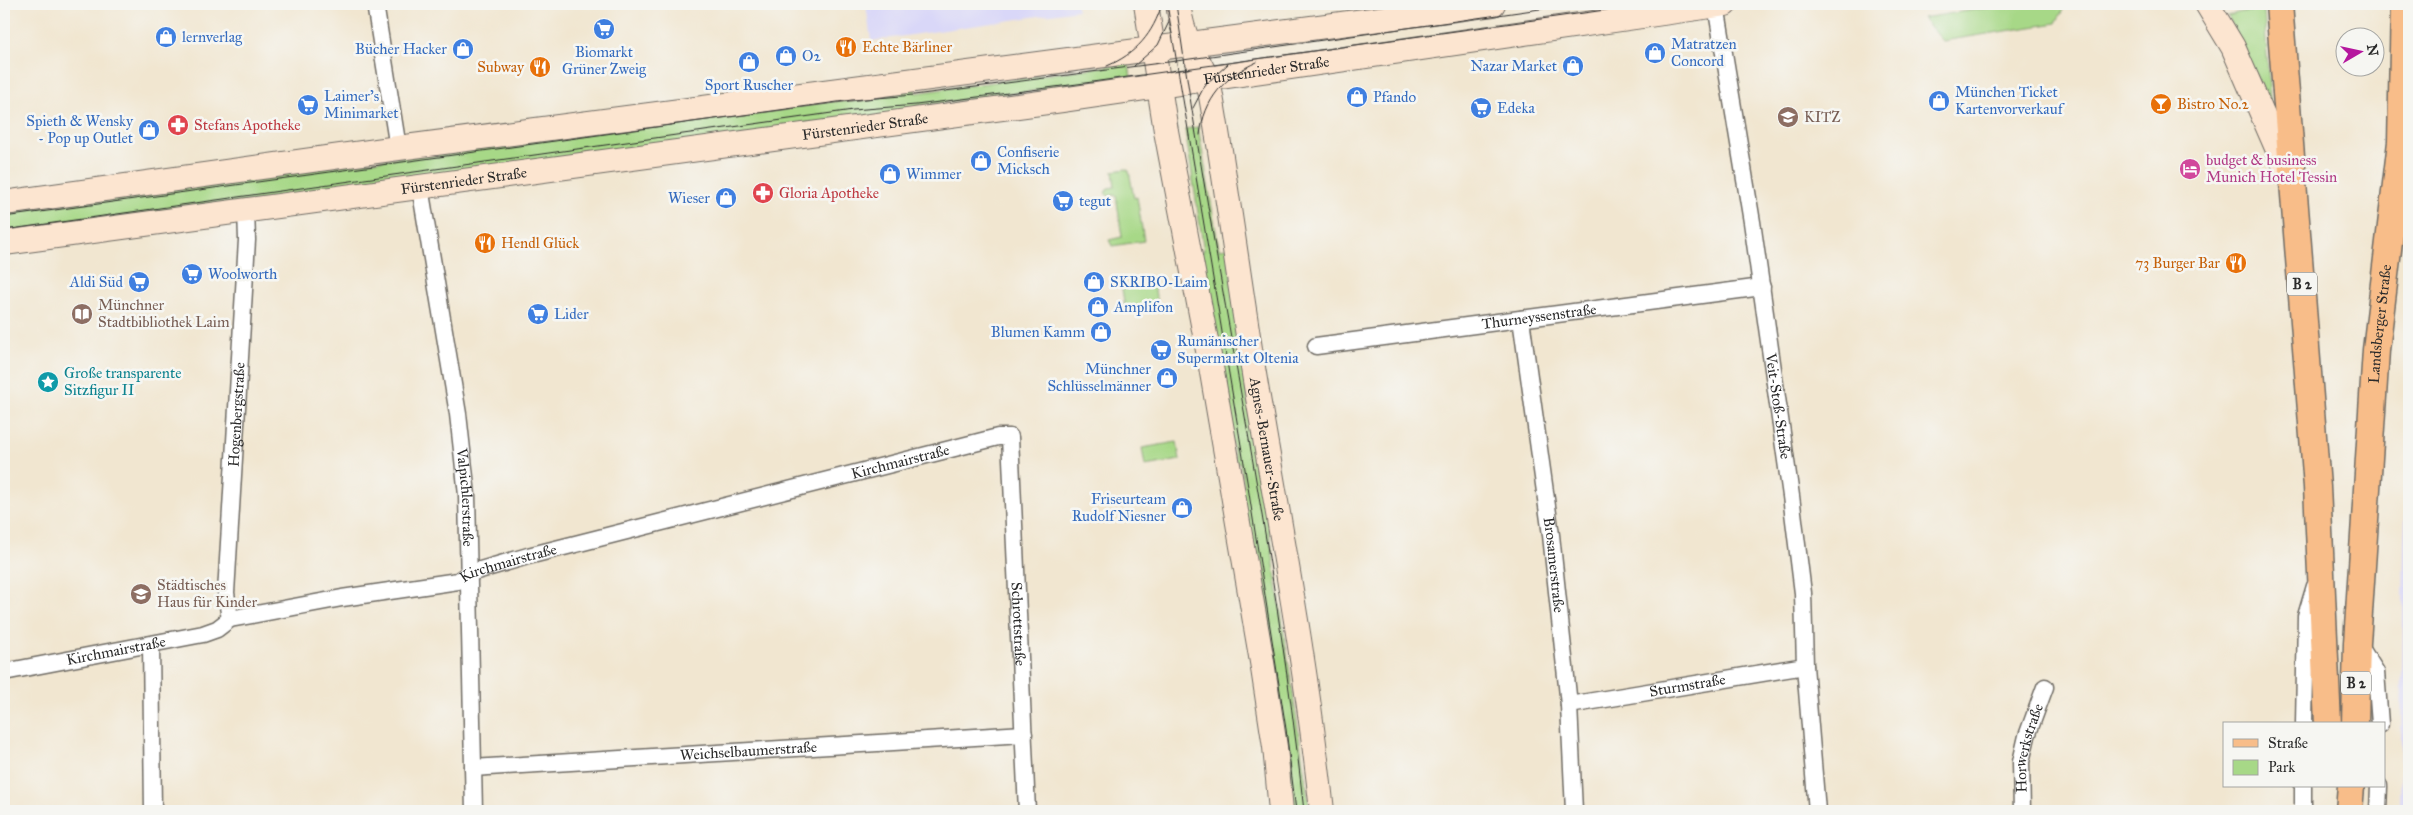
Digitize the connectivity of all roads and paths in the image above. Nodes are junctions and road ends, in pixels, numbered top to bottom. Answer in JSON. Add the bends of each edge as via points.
{"nodes":[{"id":1,"x":375,"y":4,"type":"edge"},
{"id":2,"x":1146,"y":4,"type":"edge"},
{"id":3,"x":1178,"y":4,"type":"edge"},
{"id":4,"x":1493,"y":4,"type":"edge"},
{"id":5,"x":1720,"y":4,"type":"edge"},
{"id":6,"x":2207,"y":4,"type":"edge"},
{"id":7,"x":2279,"y":4,"type":"edge"},
{"id":8,"x":2404,"y":4,"type":"edge"},
{"id":9,"x":1189,"y":44,"type":"junction"},
{"id":10,"x":1153,"y":49,"type":"junction"},
{"id":11,"x":1208,"y":79,"type":"junction"},
{"id":12,"x":1159,"y":85,"type":"junction"},
{"id":13,"x":398,"y":148,"type":"junction"},
{"id":14,"x":420,"y":187,"type":"junction"},
{"id":15,"x":2294,"y":188,"type":"junction"},
{"id":16,"x":4,"y":203,"type":"edge"},
{"id":17,"x":246,"y":209,"type":"junction"},
{"id":18,"x":4,"y":243,"type":"edge"},
{"id":19,"x":1762,"y":286,"type":"junction"},
{"id":20,"x":1521,"y":319,"type":"junction"},
{"id":21,"x":1316,"y":346,"type":"dead end"},
{"id":22,"x":1010,"y":437,"type":"joint"},
{"id":23,"x":2321,"y":564,"type":"junction"},
{"id":24,"x":470,"y":573,"type":"junction"},
{"id":25,"x":230,"y":619,"type":"junction"},
{"id":26,"x":2358,"y":643,"type":"junction"},
{"id":27,"x":151,"y":645,"type":"junction"},
{"id":28,"x":1805,"y":666,"type":"junction"},
{"id":29,"x":4,"y":672,"type":"edge"},
{"id":30,"x":2045,"y":687,"type":"dead end"},
{"id":31,"x":1569,"y":705,"type":"junction"},
{"id":32,"x":2304,"y":722,"type":"edge"},
{"id":33,"x":2328,"y":722,"type":"edge"},
{"id":34,"x":2355,"y":722,"type":"edge"},
{"id":35,"x":2380,"y":722,"type":"edge"},
{"id":36,"x":1024,"y":734,"type":"junction"},
{"id":37,"x":473,"y":768,"type":"junction"},
{"id":38,"x":2304,"y":788,"type":"edge"},
{"id":39,"x":2333,"y":788,"type":"edge"},
{"id":40,"x":2351,"y":788,"type":"edge"},
{"id":41,"x":2379,"y":788,"type":"edge"},
{"id":42,"x":153,"y":811,"type":"edge"},
{"id":43,"x":474,"y":811,"type":"edge"},
{"id":44,"x":1026,"y":811,"type":"edge"},
{"id":45,"x":1281,"y":811,"type":"edge"},
{"id":46,"x":1322,"y":811,"type":"edge"},
{"id":47,"x":1574,"y":811,"type":"edge"},
{"id":48,"x":1817,"y":811,"type":"edge"},
{"id":49,"x":2022,"y":811,"type":"edge"},
{"id":50,"x":2303,"y":811,"type":"edge"},
{"id":51,"x":2335,"y":811,"type":"edge"},
{"id":52,"x":2349,"y":811,"type":"edge"},
{"id":53,"x":2378,"y":811,"type":"edge"}],
"edges":[{"from":1,"to":13,"type":"street"},
{"from":2,"to":10,"type":"main road"},
{"from":3,"to":9,"type":"main road","name":"Agnes-Bernauer-Straße"},
{"from":4,"to":9,"type":"main road"},
{"from":5,"to":11,"type":"main road","name":"Fürstenrieder Straße"},
{"from":5,"to":19,"type":"street","name":"Veit-Stoß-Straße"},
{"from":6,"to":15,"type":"main road","via":[[2233,47]]},
{"from":7,"to":15,"type":"main road","number":"B 2"},
{"from":8,"to":26,"type":"main road","name":"Landsberger Straße","number":"B 2","via":[[2401,142],[2376,350]]},
{"from":9,"to":10,"type":"main road"},
{"from":9,"to":11,"type":"main road","name":"Agnes-Bernauer-Straße"},
{"from":10,"to":12,"type":"main road"},
{"from":10,"to":13,"type":"main road"},
{"from":11,"to":12,"type":"main road","name":"Fürstenrieder Straße"},
{"from":11,"to":46,"type":"main road","name":"Agnes-Bernauer-Straße","via":[[1318,768]]},
{"from":12,"to":14,"type":"main road","name":"Fürstenrieder Straße"},
{"from":12,"to":45,"type":"main road","via":[[1262,662]]},
{"from":13,"to":16,"type":"main road"},
{"from":14,"to":17,"type":"main road","name":"Fürstenrieder Straße"},
{"from":14,"to":24,"type":"street","name":"Valpichlerstraße","via":[[458,414],[467,495]]},
{"from":15,"to":23,"type":"main road","number":"B 2"},
{"from":17,"to":18,"type":"main road","name":"Fürstenrieder Straße"},
{"from":17,"to":25,"type":"street","name":"Hogenbergstraße","via":[[247,240],[226,593]]},
{"from":19,"to":20,"type":"street","name":"Thurneyssenstraße"},
{"from":19,"to":28,"type":"street","name":"Veit-Stoß-Straße","via":[[1803,593]]},
{"from":20,"to":21,"type":"street","name":"Thurneyssenstraße"},
{"from":20,"to":31,"type":"street","name":"Brosamerstraße","via":[[1551,534]]},
{"from":22,"to":24,"type":"street","name":"Kirchmairstraße","via":[[988,439]]},
{"from":22,"to":36,"type":"street","name":"Schrottstraße"},
{"from":23,"to":32,"type":"street","via":[[2306,616]]},
{"from":23,"to":33,"type":"main road","number":"B 2"},
{"from":24,"to":25,"type":"street","name":"Kirchmairstraße","via":[[458,581]]},
{"from":24,"to":37,"type":"street","name":"Valpichlerstraße"},
{"from":25,"to":27,"type":"street","name":"Kirchmairstraße","via":[[203,634]]},
{"from":26,"to":34,"type":"main road","name":"Landsberger Straße","number":"B 2"},
{"from":26,"to":35,"type":"street","via":[[2376,672]]},
{"from":27,"to":29,"type":"street","name":"Kirchmairstraße"},
{"from":27,"to":42,"type":"street"},
{"from":28,"to":31,"type":"street","name":"Sturmstraße"},
{"from":28,"to":48,"type":"street","name":"Veit-Stoß-Straße"},
{"from":30,"to":49,"type":"street","name":"Horwerkstraße","via":[[2021,762]]},
{"from":31,"to":47,"type":"street","name":"Brosamerstraße"},
{"from":36,"to":37,"type":"street","name":"Weichselbaumerstraße"},
{"from":36,"to":44,"type":"street","name":"Schrottstraße"},
{"from":37,"to":43,"type":"street","name":"Valpichlerstraße"},
{"from":38,"to":50,"type":"street"},
{"from":39,"to":51,"type":"main road"},
{"from":40,"to":52,"type":"main road"},
{"from":41,"to":53,"type":"street"}]}
